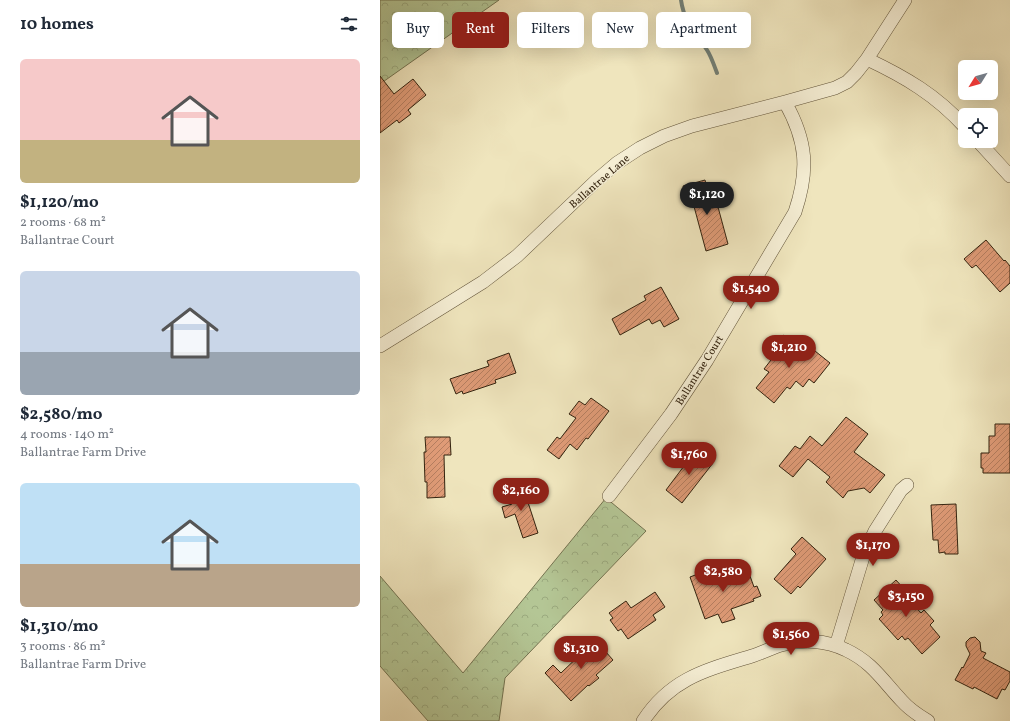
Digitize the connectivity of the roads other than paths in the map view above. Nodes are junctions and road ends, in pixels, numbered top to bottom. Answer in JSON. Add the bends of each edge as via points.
{"nodes":[{"id":1,"x":905,"y":0,"type":"edge"},
{"id":2,"x":867,"y":59,"type":"junction"},
{"id":3,"x":785,"y":102,"type":"junction"},
{"id":4,"x":958,"y":119,"type":"edge"},
{"id":5,"x":984,"y":148,"type":"edge"},
{"id":6,"x":1010,"y":176,"type":"edge"},
{"id":7,"x":380,"y":346,"type":"edge"},
{"id":8,"x":907,"y":485,"type":"dead end"},
{"id":9,"x":609,"y":496,"type":"dead end"},
{"id":10,"x":836,"y":646,"type":"junction"},
{"id":11,"x":643,"y":721,"type":"edge"},
{"id":12,"x":928,"y":721,"type":"edge"}],
"edges":[{"from":1,"to":2,"type":"street","name":"Ballantrae Lane"},
{"from":2,"to":3,"type":"street","name":"Ballantrae Lane","via":[[847,82],[835,88]]},
{"from":2,"to":4,"type":"street","via":[[898,74],[930,95]]},
{"from":3,"to":7,"type":"street","name":"Ballantrae Lane","via":[[692,126],[640,148],[597,180],[537,238],[483,282]]},
{"from":3,"to":9,"type":"street","name":"Ballantrae Court","via":[[801,136],[804,154],[801,194],[794,212],[707,360],[671,414]]},
{"from":5,"to":6,"type":"street"},
{"from":8,"to":10,"type":"street","via":[[901,490],[875,531],[863,557]]},
{"from":10,"to":11,"type":"street","via":[[816,642],[780,645],[698,673],[678,684],[661,698]]},
{"from":10,"to":12,"type":"street","via":[[861,658],[875,669],[902,701]]}]}
